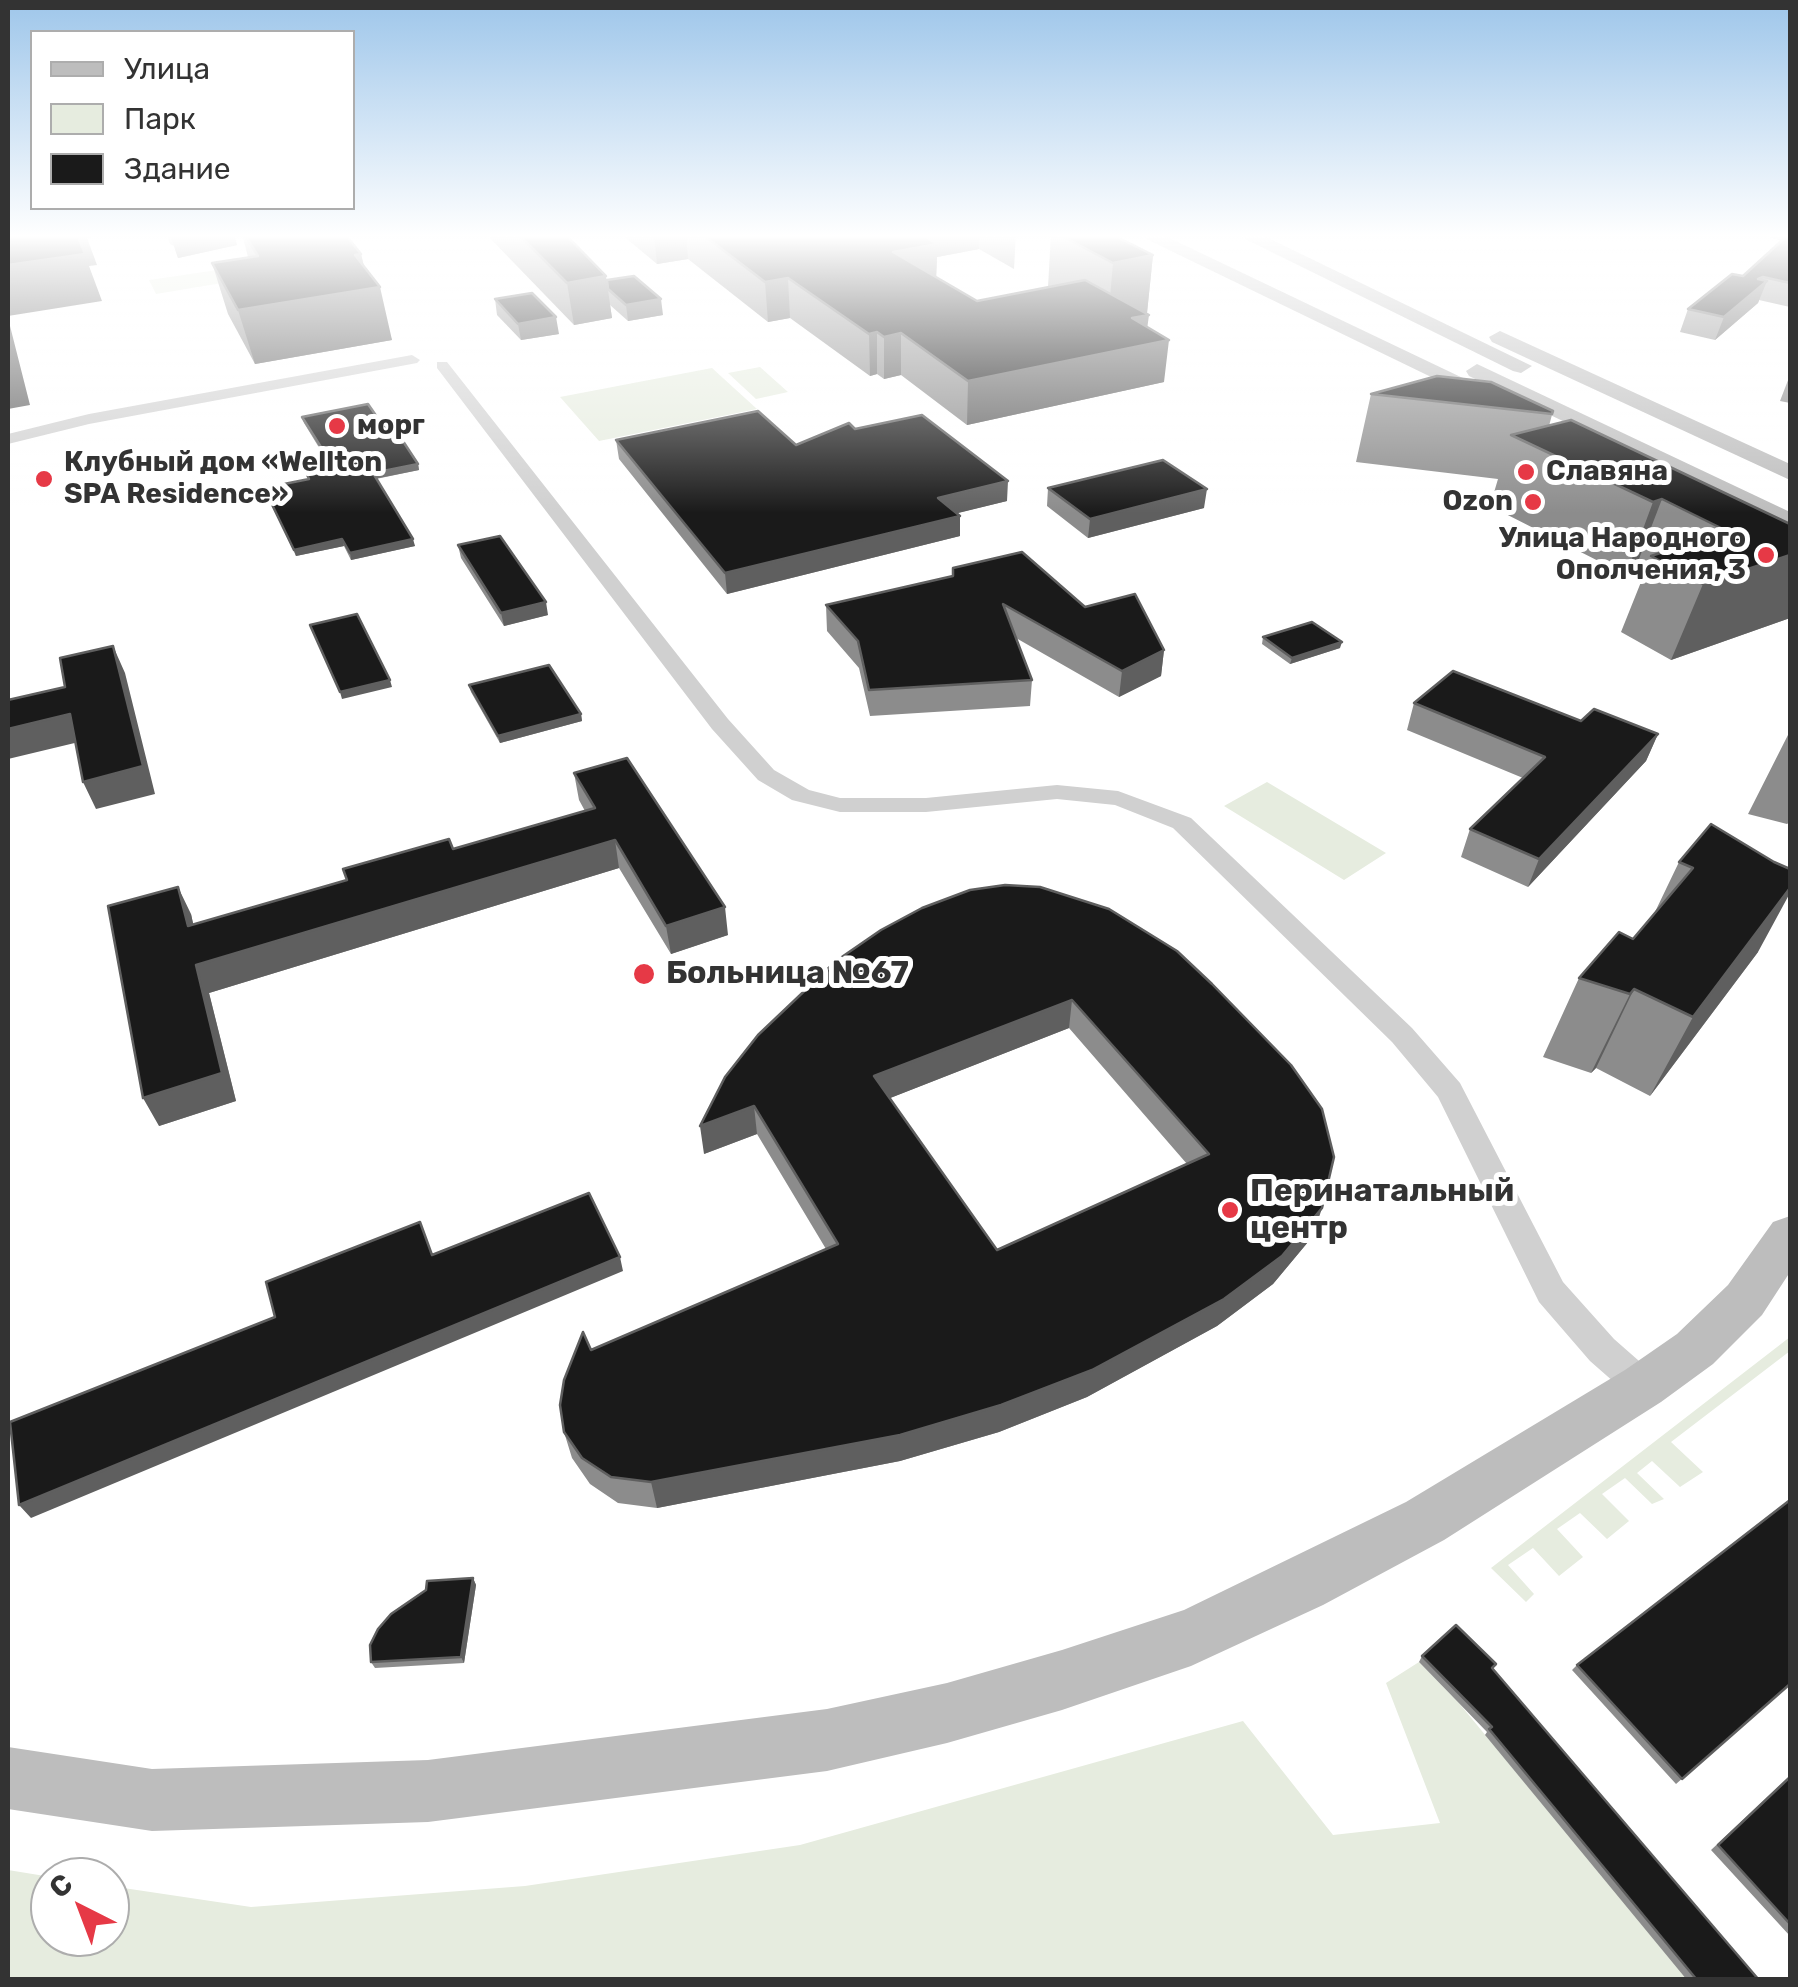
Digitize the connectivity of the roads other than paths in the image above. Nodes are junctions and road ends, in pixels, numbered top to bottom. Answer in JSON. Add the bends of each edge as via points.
{"nodes":[{"id":1,"x":1334,"y":327,"type":"edge"},
{"id":2,"x":1344,"y":327,"type":"edge"},
{"id":3,"x":1350,"y":327,"type":"edge"},
{"id":4,"x":1403,"y":327,"type":"edge"},
{"id":5,"x":1421,"y":327,"type":"edge"},
{"id":6,"x":1479,"y":327,"type":"edge"},
{"id":7,"x":1381,"y":344,"type":"junction"},
{"id":8,"x":8,"y":439,"type":"edge"},
{"id":9,"x":1790,"y":473,"type":"edge"},
{"id":10,"x":1790,"y":495,"type":"edge"},
{"id":11,"x":1790,"y":522,"type":"edge"},
{"id":12,"x":1790,"y":550,"type":"edge"},
{"id":13,"x":1790,"y":1235,"type":"edge"},
{"id":14,"x":1642,"y":1386,"type":"junction"},
{"id":15,"x":8,"y":1778,"type":"edge"}],
"edges":[{"from":1,"to":7,"type":"main road"},
{"from":2,"to":7,"type":"main road"},
{"from":3,"to":7,"type":"main road"},
{"from":4,"to":11,"type":"main road"},
{"from":5,"to":10,"type":"main road"},
{"from":6,"to":9,"type":"main road"},
{"from":7,"to":12,"type":"main road"},
{"from":8,"to":14,"type":"street","via":[[412,360],[422,366],[435,356],[766,776],[803,794],[874,807],[1094,794],[1156,809],[1182,824],[1402,1035],[1450,1091],[1551,1292]]},
{"from":13,"to":14,"type":"main road","via":[[1746,1300],[1694,1350]]},
{"from":14,"to":15,"type":"main road","via":[[1425,1522],[1303,1585],[1191,1637],[947,1713],[827,1740],[428,1791],[152,1800]]}]}
